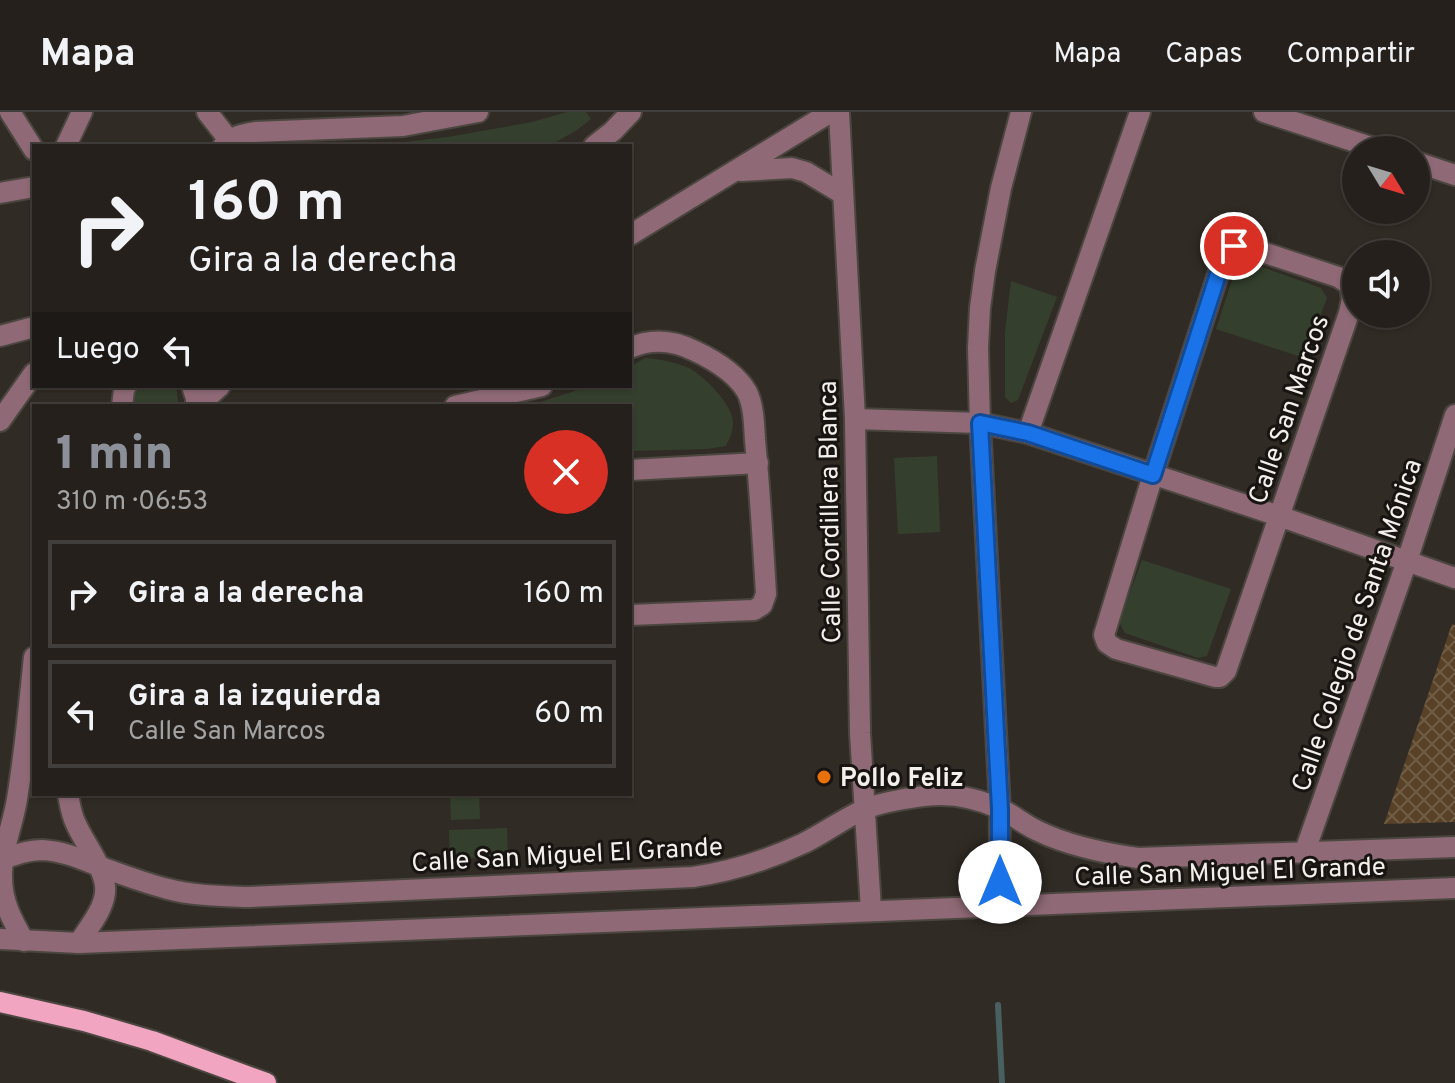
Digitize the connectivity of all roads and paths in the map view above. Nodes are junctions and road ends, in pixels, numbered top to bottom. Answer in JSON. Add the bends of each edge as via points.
{"nodes":[{"id":1,"x":10,"y":112,"type":"edge"},
{"id":2,"x":82,"y":112,"type":"edge"},
{"id":3,"x":207,"y":112,"type":"edge"},
{"id":4,"x":478,"y":112,"type":"edge"},
{"id":5,"x":630,"y":112,"type":"edge"},
{"id":6,"x":831,"y":112,"type":"edge"},
{"id":7,"x":839,"y":112,"type":"edge"},
{"id":8,"x":1021,"y":112,"type":"edge"},
{"id":9,"x":1140,"y":112,"type":"edge"},
{"id":10,"x":1264,"y":112,"type":"edge"},
{"id":11,"x":1342,"y":138,"type":"edge"},
{"id":12,"x":226,"y":143,"type":"edge"},
{"id":13,"x":67,"y":144,"type":"edge"},
{"id":14,"x":597,"y":144,"type":"edge"},
{"id":15,"x":32,"y":147,"type":"edge"},
{"id":16,"x":1430,"y":167,"type":"edge"},
{"id":17,"x":733,"y":172,"type":"junction"},
{"id":18,"x":1455,"y":175,"type":"edge"},
{"id":19,"x":32,"y":187,"type":"edge"},
{"id":20,"x":0,"y":193,"type":"edge"},
{"id":21,"x":841,"y":193,"type":"junction"},
{"id":22,"x":632,"y":234,"type":"edge"},
{"id":23,"x":32,"y":328,"type":"edge"},
{"id":24,"x":0,"y":336,"type":"edge"},
{"id":25,"x":632,"y":347,"type":"edge"},
{"id":26,"x":32,"y":376,"type":"edge"},
{"id":27,"x":218,"y":388,"type":"edge"},
{"id":28,"x":533,"y":388,"type":"edge"},
{"id":29,"x":199,"y":404,"type":"edge"},
{"id":30,"x":464,"y":404,"type":"edge"},
{"id":31,"x":1455,"y":415,"type":"edge"},
{"id":32,"x":855,"y":419,"type":"junction"},
{"id":33,"x":0,"y":421,"type":"edge"},
{"id":34,"x":980,"y":423,"type":"junction"},
{"id":35,"x":1028,"y":433,"type":"junction"},
{"id":36,"x":758,"y":463,"type":"junction"},
{"id":37,"x":632,"y":470,"type":"edge"},
{"id":38,"x":1153,"y":475,"type":"junction"},
{"id":39,"x":1279,"y":516,"type":"junction"},
{"id":40,"x":1407,"y":561,"type":"junction"},
{"id":41,"x":1455,"y":578,"type":"edge"},
{"id":42,"x":632,"y":615,"type":"edge"},
{"id":43,"x":32,"y":674,"type":"edge"},
{"id":44,"x":68,"y":796,"type":"edge"},
{"id":45,"x":865,"y":808,"type":"junction"},
{"id":46,"x":1000,"y":809,"type":"junction"},
{"id":47,"x":1455,"y":847,"type":"edge"},
{"id":48,"x":1305,"y":851,"type":"junction"},
{"id":49,"x":1,"y":860,"type":"edge"},
{"id":50,"x":98,"y":865,"type":"junction"},
{"id":51,"x":1455,"y":888,"type":"edge"},
{"id":52,"x":999,"y":906,"type":"junction"},
{"id":53,"x":871,"y":910,"type":"junction"},
{"id":54,"x":0,"y":939,"type":"edge"},
{"id":55,"x":24,"y":941,"type":"junction"},
{"id":56,"x":79,"y":943,"type":"junction"},
{"id":57,"x":0,"y":1002,"type":"edge"},
{"id":58,"x":266,"y":1083,"type":"edge"}],
"edges":[{"from":1,"to":15,"type":"street"},
{"from":2,"to":13,"type":"street"},
{"from":3,"to":12,"type":"street"},
{"from":4,"to":12,"type":"street","via":[[403,126],[255,132]]},
{"from":5,"to":14,"type":"street"},
{"from":6,"to":17,"type":"street"},
{"from":7,"to":21,"type":"street","name":"Calle Cordillera Blanca"},
{"from":8,"to":34,"type":"street","via":[[1001,188],[980,308]]},
{"from":9,"to":35,"type":"street"},
{"from":10,"to":11,"type":"street"},
{"from":16,"to":18,"type":"street"},
{"from":17,"to":21,"type":"street","via":[[792,168]]},
{"from":17,"to":22,"type":"street"},
{"from":19,"to":20,"type":"street"},
{"from":21,"to":32,"type":"street","name":"Calle Cordillera Blanca"},
{"from":23,"to":24,"type":"street"},
{"from":25,"to":36,"type":"street","via":[[674,342],[706,356],[738,380],[752,406]]},
{"from":26,"to":33,"type":"street"},
{"from":27,"to":29,"type":"street"},
{"from":28,"to":30,"type":"street"},
{"from":31,"to":40,"type":"street","name":"Calle Colegio de Santa Mónica"},
{"from":32,"to":34,"type":"street"},
{"from":32,"to":45,"type":"street","name":"Calle Cordillera Blanca"},
{"from":34,"to":35,"type":"street"},
{"from":34,"to":46,"type":"street"},
{"from":35,"to":38,"type":"street"},
{"from":36,"to":37,"type":"street"},
{"from":36,"to":42,"type":"street","via":[[766,594],[762,605],[754,610]]},
{"from":38,"to":39,"type":"street"},
{"from":38,"to":39,"type":"street","name":"Calle San Marcos","via":[[1104,635],[1116,649],[1215,677],[1224,674]]},
{"from":38,"to":39,"type":"street","name":"Calle San Marcos","via":[[1223,259],[1238,244],[1338,277],[1351,291],[1349,313]]},
{"from":39,"to":40,"type":"street"},
{"from":40,"to":41,"type":"street"},
{"from":40,"to":48,"type":"street","name":"Calle Colegio de Santa Mónica"},
{"from":43,"to":49,"type":"street","via":[[17,801]]},
{"from":44,"to":50,"type":"street"},
{"from":45,"to":46,"type":"street","name":"Calle San Miguel El Grande","via":[[940,795]]},
{"from":45,"to":50,"type":"street","name":"Calle San Miguel El Grande","via":[[773,857],[693,877],[249,897],[172,890]]},
{"from":45,"to":53,"type":"street","name":"Calle Cordillera Blanca"},
{"from":46,"to":48,"type":"street","name":"Calle San Miguel El Grande","via":[[1072,845],[1138,858]]},
{"from":46,"to":52,"type":"street"},
{"from":47,"to":48,"type":"street","name":"Calle San Miguel El Grande"},
{"from":49,"to":50,"type":"street","name":"Calle San Miguel El Grande","via":[[39,850]]},
{"from":49,"to":55,"type":"street","via":[[5,904]]},
{"from":50,"to":56,"type":"street","via":[[105,892]]},
{"from":51,"to":52,"type":"street","name":"Calle San Miguel El Grande"},
{"from":52,"to":53,"type":"street","name":"Calle San Miguel El Grande"},
{"from":53,"to":56,"type":"street","name":"Calle San Miguel El Grande"},
{"from":54,"to":55,"type":"street","name":"Calle San Miguel El Grande"},
{"from":55,"to":56,"type":"street","name":"Calle San Miguel El Grande"},
{"from":57,"to":58,"type":"main road","via":[[152,1041]]}]}
